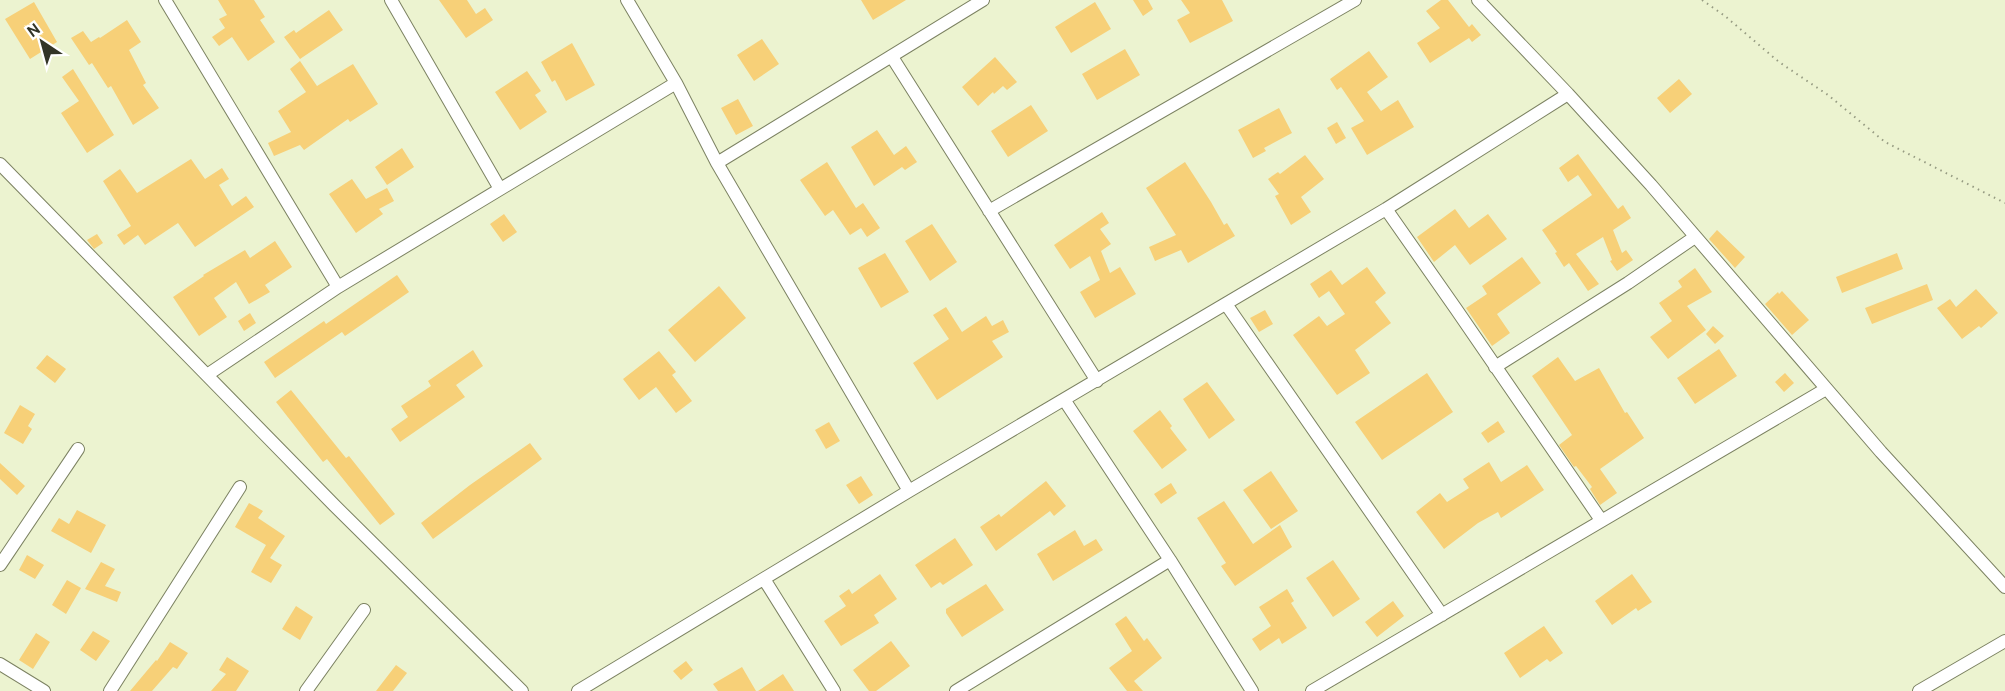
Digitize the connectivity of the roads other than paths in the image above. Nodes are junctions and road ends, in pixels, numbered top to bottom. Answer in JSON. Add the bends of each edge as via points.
{"nodes":[{"id":1,"x":165,"y":0,"type":"edge"},
{"id":2,"x":391,"y":0,"type":"edge"},
{"id":3,"x":983,"y":0,"type":"edge"},
{"id":4,"x":1355,"y":0,"type":"edge"},
{"id":5,"x":1478,"y":0,"type":"edge"},
{"id":6,"x":629,"y":1,"type":"edge"},
{"id":7,"x":891,"y":57,"type":"junction"},
{"id":8,"x":676,"y":83,"type":"junction"},
{"id":9,"x":1568,"y":94,"type":"junction"},
{"id":10,"x":717,"y":163,"type":"junction"},
{"id":11,"x":0,"y":164,"type":"edge"},
{"id":12,"x":500,"y":189,"type":"junction"},
{"id":13,"x":1386,"y":209,"type":"junction"},
{"id":14,"x":989,"y":211,"type":"junction"},
{"id":15,"x":1695,"y":237,"type":"junction"},
{"id":16,"x":338,"y":287,"type":"junction"},
{"id":17,"x":1226,"y":304,"type":"junction"},
{"id":18,"x":1496,"y":367,"type":"junction"},
{"id":19,"x":207,"y":375,"type":"junction"},
{"id":20,"x":1097,"y":381,"type":"junction"},
{"id":21,"x":1826,"y":389,"type":"junction"},
{"id":22,"x":1065,"y":401,"type":"junction"},
{"id":23,"x":78,"y":449,"type":"dead end"},
{"id":24,"x":240,"y":487,"type":"dead end"},
{"id":25,"x":909,"y":491,"type":"junction"},
{"id":26,"x":1601,"y":520,"type":"junction"},
{"id":27,"x":1170,"y":560,"type":"junction"},
{"id":28,"x":0,"y":564,"type":"edge"},
{"id":29,"x":764,"y":579,"type":"junction"},
{"id":30,"x":2005,"y":587,"type":"edge"},
{"id":31,"x":364,"y":610,"type":"dead end"},
{"id":32,"x":1442,"y":615,"type":"junction"},
{"id":33,"x":2005,"y":641,"type":"edge"},
{"id":34,"x":0,"y":664,"type":"edge"},
{"id":35,"x":44,"y":691,"type":"edge"},
{"id":36,"x":110,"y":691,"type":"edge"},
{"id":37,"x":306,"y":691,"type":"edge"},
{"id":38,"x":522,"y":691,"type":"edge"},
{"id":39,"x":578,"y":691,"type":"edge"},
{"id":40,"x":834,"y":691,"type":"edge"},
{"id":41,"x":956,"y":691,"type":"edge"},
{"id":42,"x":1252,"y":691,"type":"edge"},
{"id":43,"x":1312,"y":691,"type":"edge"},
{"id":44,"x":1919,"y":691,"type":"edge"}],
"edges":[{"from":1,"to":16,"type":"street"},
{"from":2,"to":12,"type":"street"},
{"from":3,"to":7,"type":"street"},
{"from":4,"to":14,"type":"street"},
{"from":5,"to":9,"type":"street"},
{"from":6,"to":8,"type":"street"},
{"from":7,"to":10,"type":"street"},
{"from":7,"to":14,"type":"street"},
{"from":8,"to":10,"type":"street"},
{"from":8,"to":12,"type":"street"},
{"from":9,"to":13,"type":"street"},
{"from":9,"to":15,"type":"street"},
{"from":10,"to":25,"type":"street"},
{"from":11,"to":19,"type":"street"},
{"from":12,"to":16,"type":"street"},
{"from":13,"to":17,"type":"street"},
{"from":13,"to":18,"type":"street"},
{"from":14,"to":20,"type":"street"},
{"from":15,"to":18,"type":"street"},
{"from":15,"to":21,"type":"street"},
{"from":16,"to":19,"type":"street"},
{"from":17,"to":20,"type":"street"},
{"from":17,"to":32,"type":"street"},
{"from":18,"to":26,"type":"street"},
{"from":19,"to":38,"type":"street"},
{"from":20,"to":22,"type":"street"},
{"from":21,"to":26,"type":"street"},
{"from":21,"to":30,"type":"street"},
{"from":22,"to":25,"type":"street"},
{"from":22,"to":27,"type":"street"},
{"from":23,"to":28,"type":"street"},
{"from":24,"to":36,"type":"street"},
{"from":25,"to":29,"type":"street"},
{"from":26,"to":32,"type":"street"},
{"from":27,"to":41,"type":"street"},
{"from":27,"to":42,"type":"street"},
{"from":29,"to":39,"type":"street"},
{"from":29,"to":40,"type":"street"},
{"from":31,"to":37,"type":"street"},
{"from":32,"to":43,"type":"street"},
{"from":33,"to":44,"type":"street"},
{"from":34,"to":35,"type":"street"}]}
